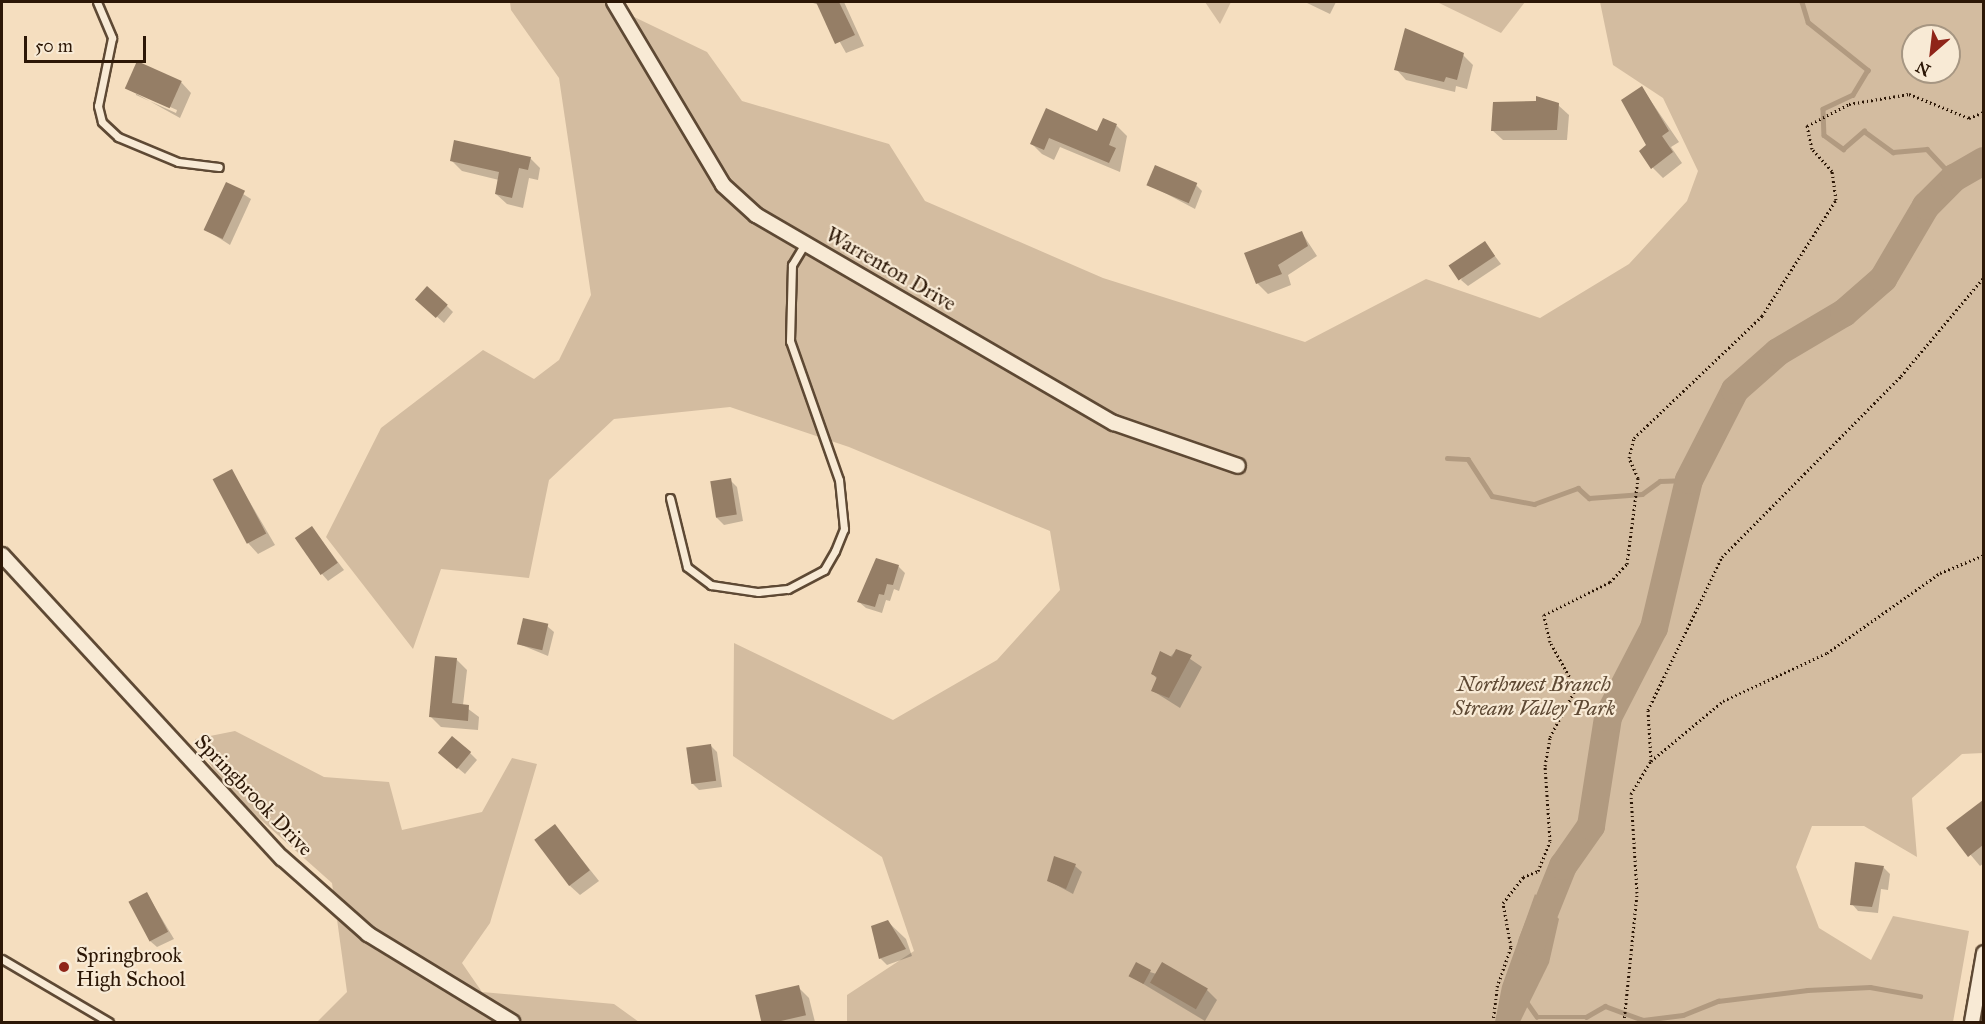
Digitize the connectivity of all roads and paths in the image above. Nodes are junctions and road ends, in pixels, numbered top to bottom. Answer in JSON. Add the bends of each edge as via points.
{"nodes":[{"id":1,"x":97,"y":2,"type":"edge"},
{"id":2,"x":614,"y":2,"type":"edge"},
{"id":3,"x":1983,"y":112,"type":"edge"},
{"id":4,"x":219,"y":167,"type":"dead end"},
{"id":5,"x":805,"y":243,"type":"junction"},
{"id":6,"x":1983,"y":277,"type":"edge"},
{"id":7,"x":1238,"y":466,"type":"dead end"},
{"id":8,"x":670,"y":498,"type":"dead end"},
{"id":9,"x":2,"y":555,"type":"edge"},
{"id":10,"x":1983,"y":555,"type":"edge"},
{"id":11,"x":1651,"y":761,"type":"junction"},
{"id":12,"x":1983,"y":953,"type":"edge"},
{"id":13,"x":2,"y":959,"type":"edge"},
{"id":14,"x":109,"y":1023,"type":"edge"},
{"id":15,"x":512,"y":1023,"type":"edge"},
{"id":16,"x":1493,"y":1023,"type":"edge"},
{"id":17,"x":1624,"y":1023,"type":"edge"},
{"id":18,"x":1972,"y":1023,"type":"edge"}],
"edges":[{"from":1,"to":4,"type":"lane","via":[[111,38],[98,105],[102,122],[118,137],[178,162]]},
{"from":2,"to":5,"type":"street","name":"Warrenton Drive","via":[[723,185],[756,215]]},
{"from":3,"to":16,"type":"path","via":[[1969,118],[1909,94],[1859,101],[1807,126],[1812,149],[1832,171],[1836,200],[1762,316],[1634,438],[1629,458],[1638,478],[1627,564],[1610,582],[1544,615],[1550,642],[1576,688],[1550,736],[1545,766],[1550,841],[1538,871],[1523,877],[1503,903],[1510,947],[1497,987]]},
{"from":5,"to":7,"type":"street","name":"Warrenton Drive","via":[[1114,423]]},
{"from":5,"to":8,"type":"lane","via":[[792,265],[790,341],[839,480],[844,529],[835,551],[824,570],[788,589],[758,592],[711,585],[687,567]]},
{"from":6,"to":11,"type":"path","via":[[1901,376],[1722,557],[1648,710]]},
{"from":9,"to":15,"type":"street","name":"Springbrook Drive","via":[[282,858],[368,934]]},
{"from":10,"to":11,"type":"path","via":[[1940,573],[1827,653],[1723,702]]},
{"from":11,"to":17,"type":"path","via":[[1631,794],[1637,893]]},
{"from":12,"to":18,"type":"street"},
{"from":13,"to":14,"type":"lane"}]}
